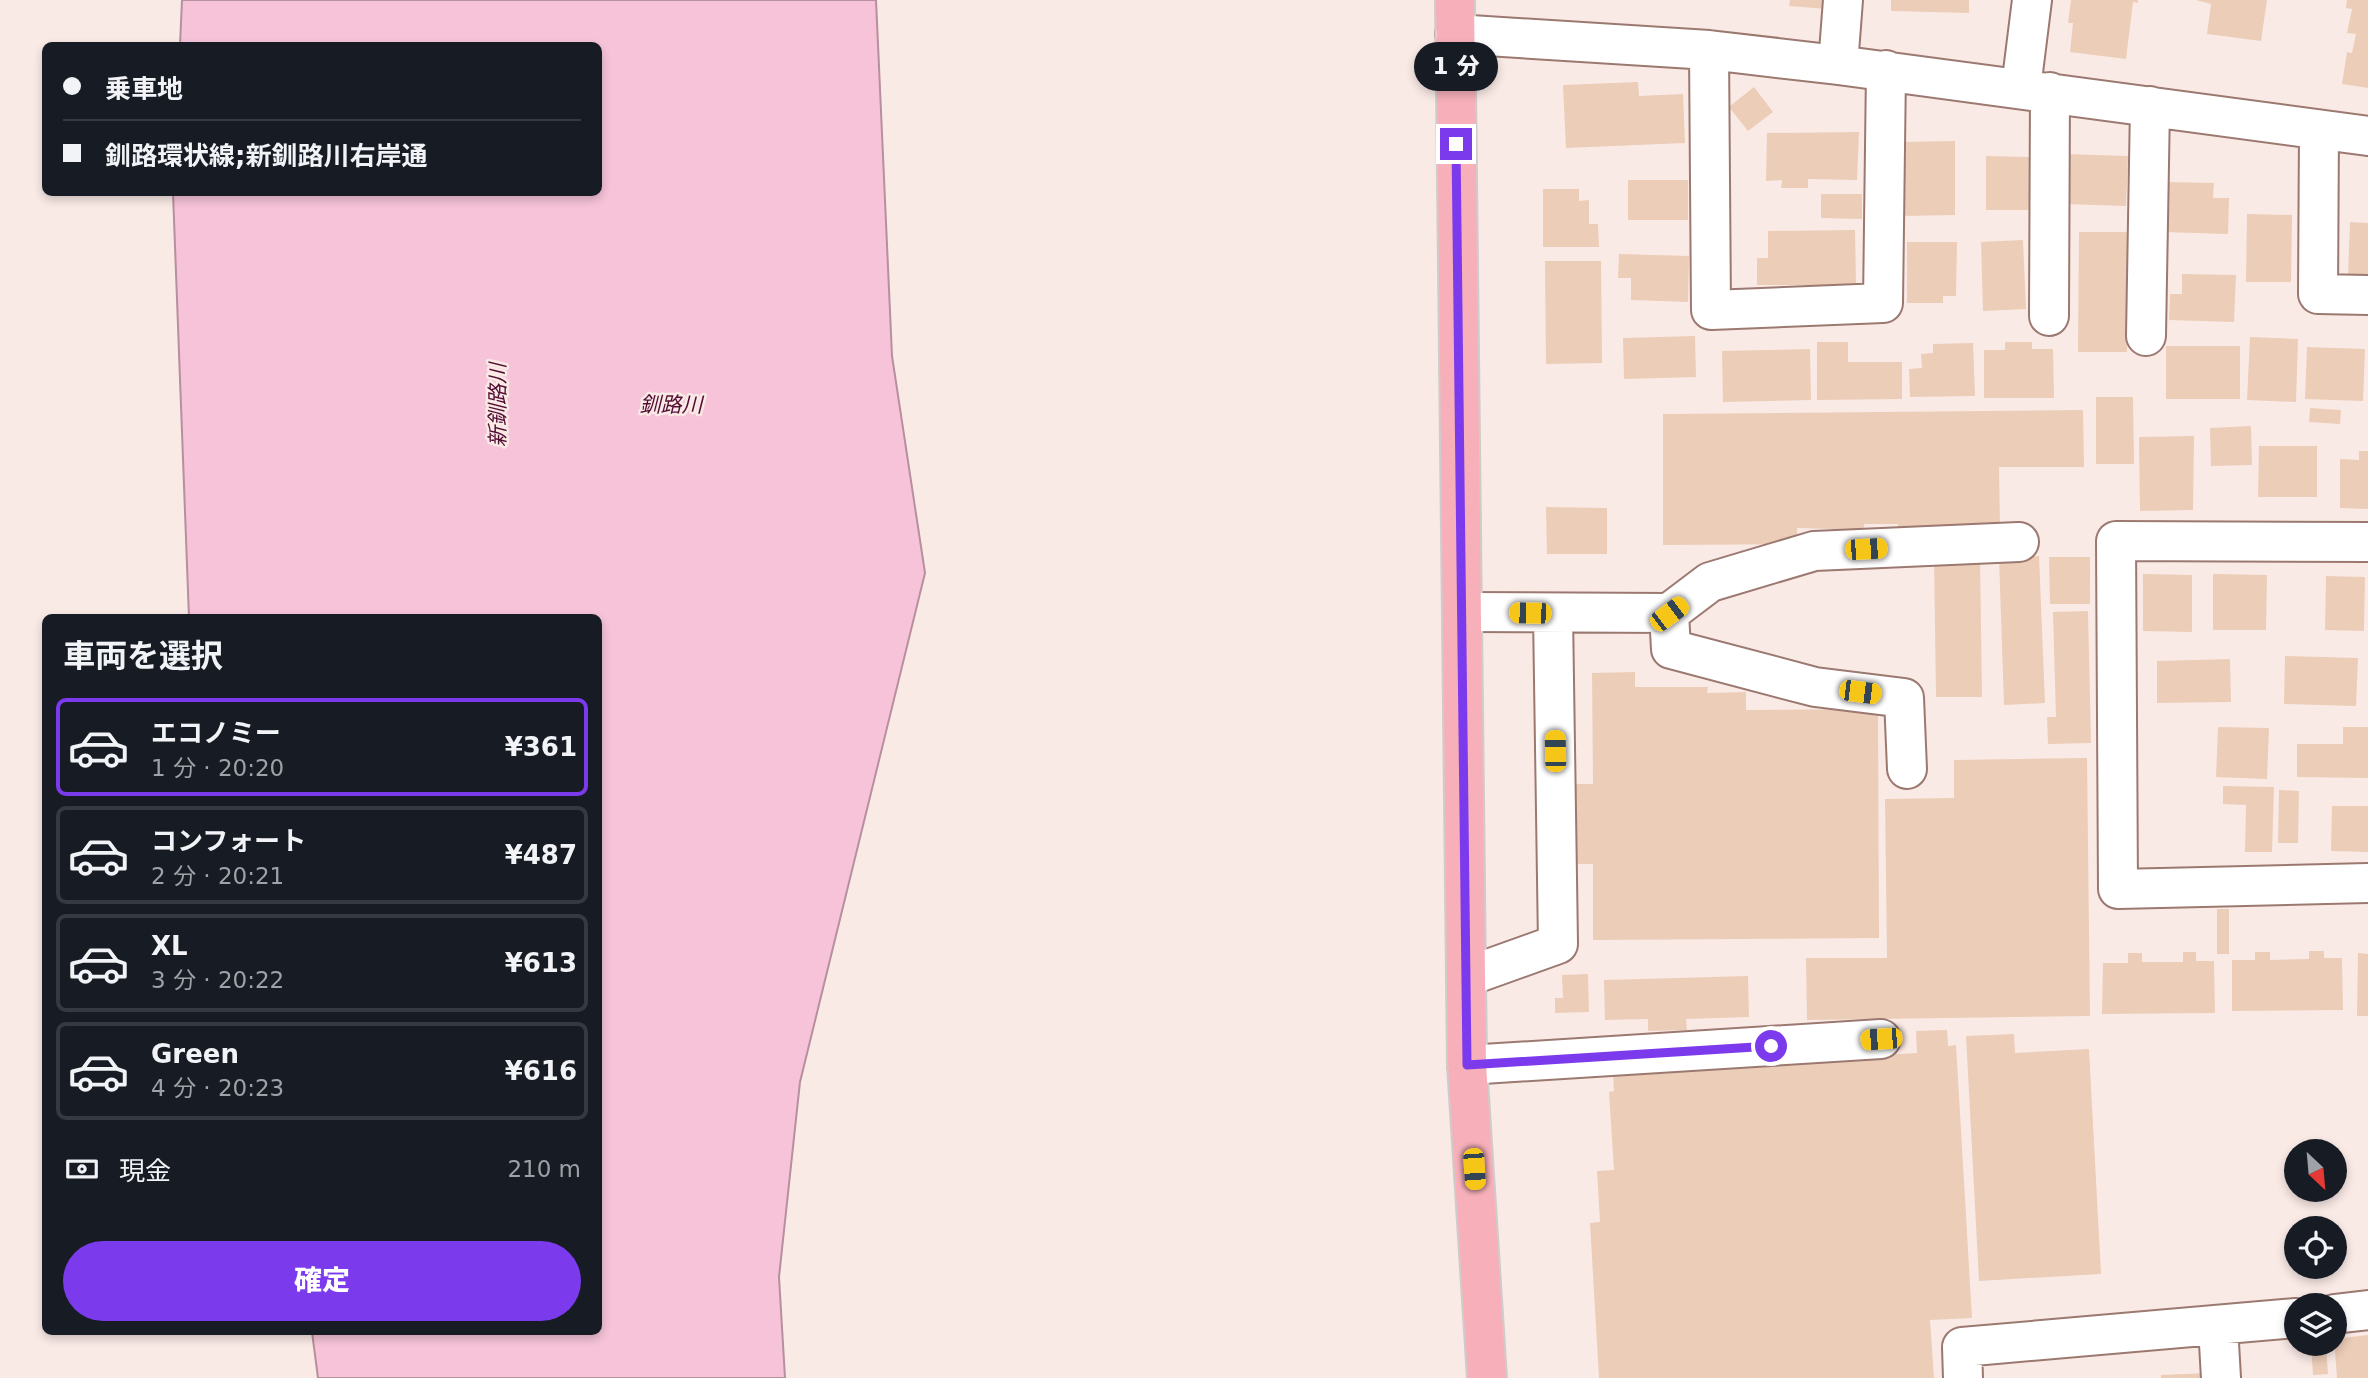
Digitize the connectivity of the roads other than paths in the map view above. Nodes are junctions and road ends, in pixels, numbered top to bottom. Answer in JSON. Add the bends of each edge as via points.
{"nodes":[{"id":1,"x":1843,"y":0,"type":"edge"},
{"id":2,"x":2032,"y":0,"type":"edge"},
{"id":3,"x":1455,"y":17,"type":"edge"},
{"id":4,"x":1709,"y":50,"type":"junction"},
{"id":5,"x":1838,"y":65,"type":"junction"},
{"id":6,"x":1886,"y":70,"type":"junction"},
{"id":7,"x":2036,"y":90,"type":"junction"},
{"id":8,"x":2150,"y":106,"type":"junction"},
{"id":9,"x":2319,"y":130,"type":"junction"},
{"id":10,"x":2368,"y":136,"type":"edge"},
{"id":11,"x":2368,"y":295,"type":"edge"},
{"id":12,"x":2049,"y":316,"type":"dead end"},
{"id":13,"x":2146,"y":336,"type":"dead end"},
{"id":14,"x":2019,"y":542,"type":"dead end"},
{"id":15,"x":2368,"y":542,"type":"edge"},
{"id":16,"x":1462,"y":612,"type":"junction"},
{"id":17,"x":1553,"y":614,"type":"junction"},
{"id":18,"x":1669,"y":614,"type":"junction"},
{"id":19,"x":1906,"y":769,"type":"dead end"},
{"id":20,"x":2368,"y":883,"type":"edge"},
{"id":21,"x":1466,"y":977,"type":"junction"},
{"id":22,"x":1881,"y":1039,"type":"dead end"},
{"id":23,"x":1467,"y":1065,"type":"junction"},
{"id":24,"x":2368,"y":1310,"type":"edge"},
{"id":25,"x":2347,"y":1312,"type":"edge"},
{"id":26,"x":2284,"y":1319,"type":"edge"},
{"id":27,"x":2218,"y":1326,"type":"junction"},
{"id":28,"x":1487,"y":1378,"type":"edge"},
{"id":29,"x":1962,"y":1378,"type":"edge"},
{"id":30,"x":2221,"y":1378,"type":"edge"}],
"edges":[{"from":1,"to":5,"type":"street"},
{"from":2,"to":7,"type":"street"},
{"from":3,"to":4,"type":"street"},
{"from":3,"to":16,"type":"main road"},
{"from":4,"to":5,"type":"street"},
{"from":4,"to":6,"type":"street","via":[[1711,310],[1883,303]]},
{"from":5,"to":6,"type":"street"},
{"from":6,"to":7,"type":"street"},
{"from":7,"to":8,"type":"street"},
{"from":7,"to":12,"type":"street"},
{"from":8,"to":9,"type":"street"},
{"from":8,"to":13,"type":"street"},
{"from":9,"to":10,"type":"street"},
{"from":9,"to":11,"type":"street","via":[[2318,294]]},
{"from":14,"to":18,"type":"street","via":[[1814,551],[1710,582]]},
{"from":15,"to":20,"type":"street","via":[[2116,541],[2118,890]]},
{"from":16,"to":17,"type":"street"},
{"from":16,"to":21,"type":"main road"},
{"from":17,"to":18,"type":"street"},
{"from":17,"to":21,"type":"street","via":[[1558,944]]},
{"from":18,"to":19,"type":"street","via":[[1671,649],[1815,687],[1904,698]]},
{"from":21,"to":23,"type":"main road"},
{"from":22,"to":23,"type":"street"},
{"from":23,"to":28,"type":"main road"},
{"from":24,"to":25,"type":"street"},
{"from":26,"to":27,"type":"street"},
{"from":27,"to":29,"type":"street","via":[[1962,1347]]},
{"from":27,"to":30,"type":"street"}]}
